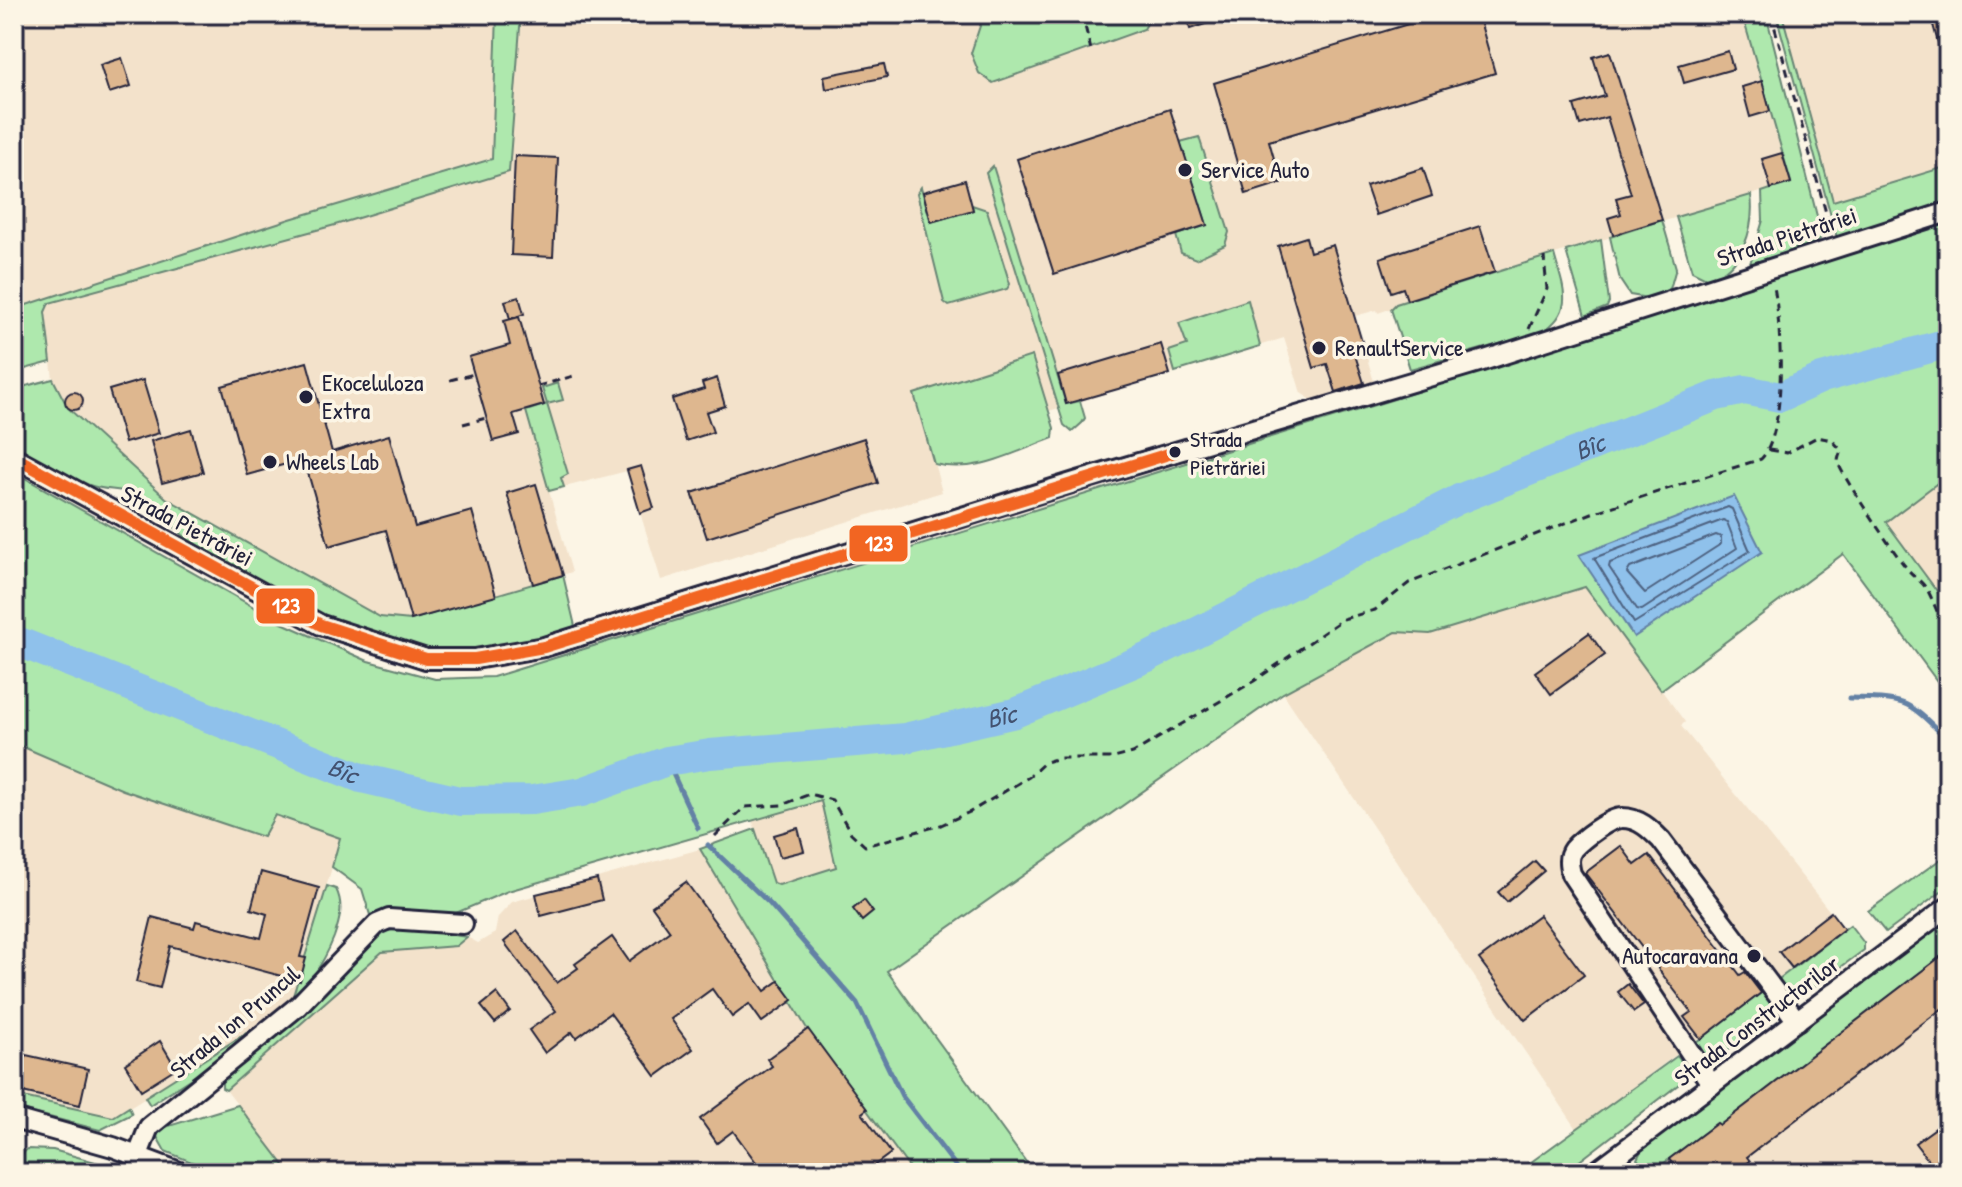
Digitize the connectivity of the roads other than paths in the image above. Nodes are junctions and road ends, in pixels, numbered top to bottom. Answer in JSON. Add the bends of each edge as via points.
{"nodes":[{"id":1,"x":1948,"y":212,"type":"edge"},
{"id":2,"x":14,"y":457,"type":"edge"},
{"id":3,"x":1948,"y":907,"type":"edge"},
{"id":4,"x":463,"y":924,"type":"dead end"},
{"id":5,"x":1797,"y":1021,"type":"junction"},
{"id":6,"x":1712,"y":1085,"type":"junction"},
{"id":7,"x":14,"y":1119,"type":"edge"},
{"id":8,"x":138,"y":1155,"type":"junction"},
{"id":9,"x":182,"y":1173,"type":"edge"},
{"id":10,"x":1594,"y":1173,"type":"edge"}],
"edges":[{"from":1,"to":2,"type":"street","name":"Strada Pietrăriei","via":[[544,647],[451,661],[426,659],[321,625]]},
{"from":3,"to":5,"type":"street","name":"Strada Constructorilor"},
{"from":4,"to":8,"type":"street","name":"Strada Ion Pruncul","via":[[389,919],[377,924],[298,1006],[156,1120]]},
{"from":5,"to":6,"type":"street","name":"Strada Constructorilor"},
{"from":5,"to":6,"type":"street","via":[[1648,827],[1618,818],[1593,834],[1573,850],[1571,874]]},
{"from":6,"to":10,"type":"street","name":"Strada Constructorilor"},
{"from":7,"to":8,"type":"street"},
{"from":8,"to":9,"type":"street"}]}
